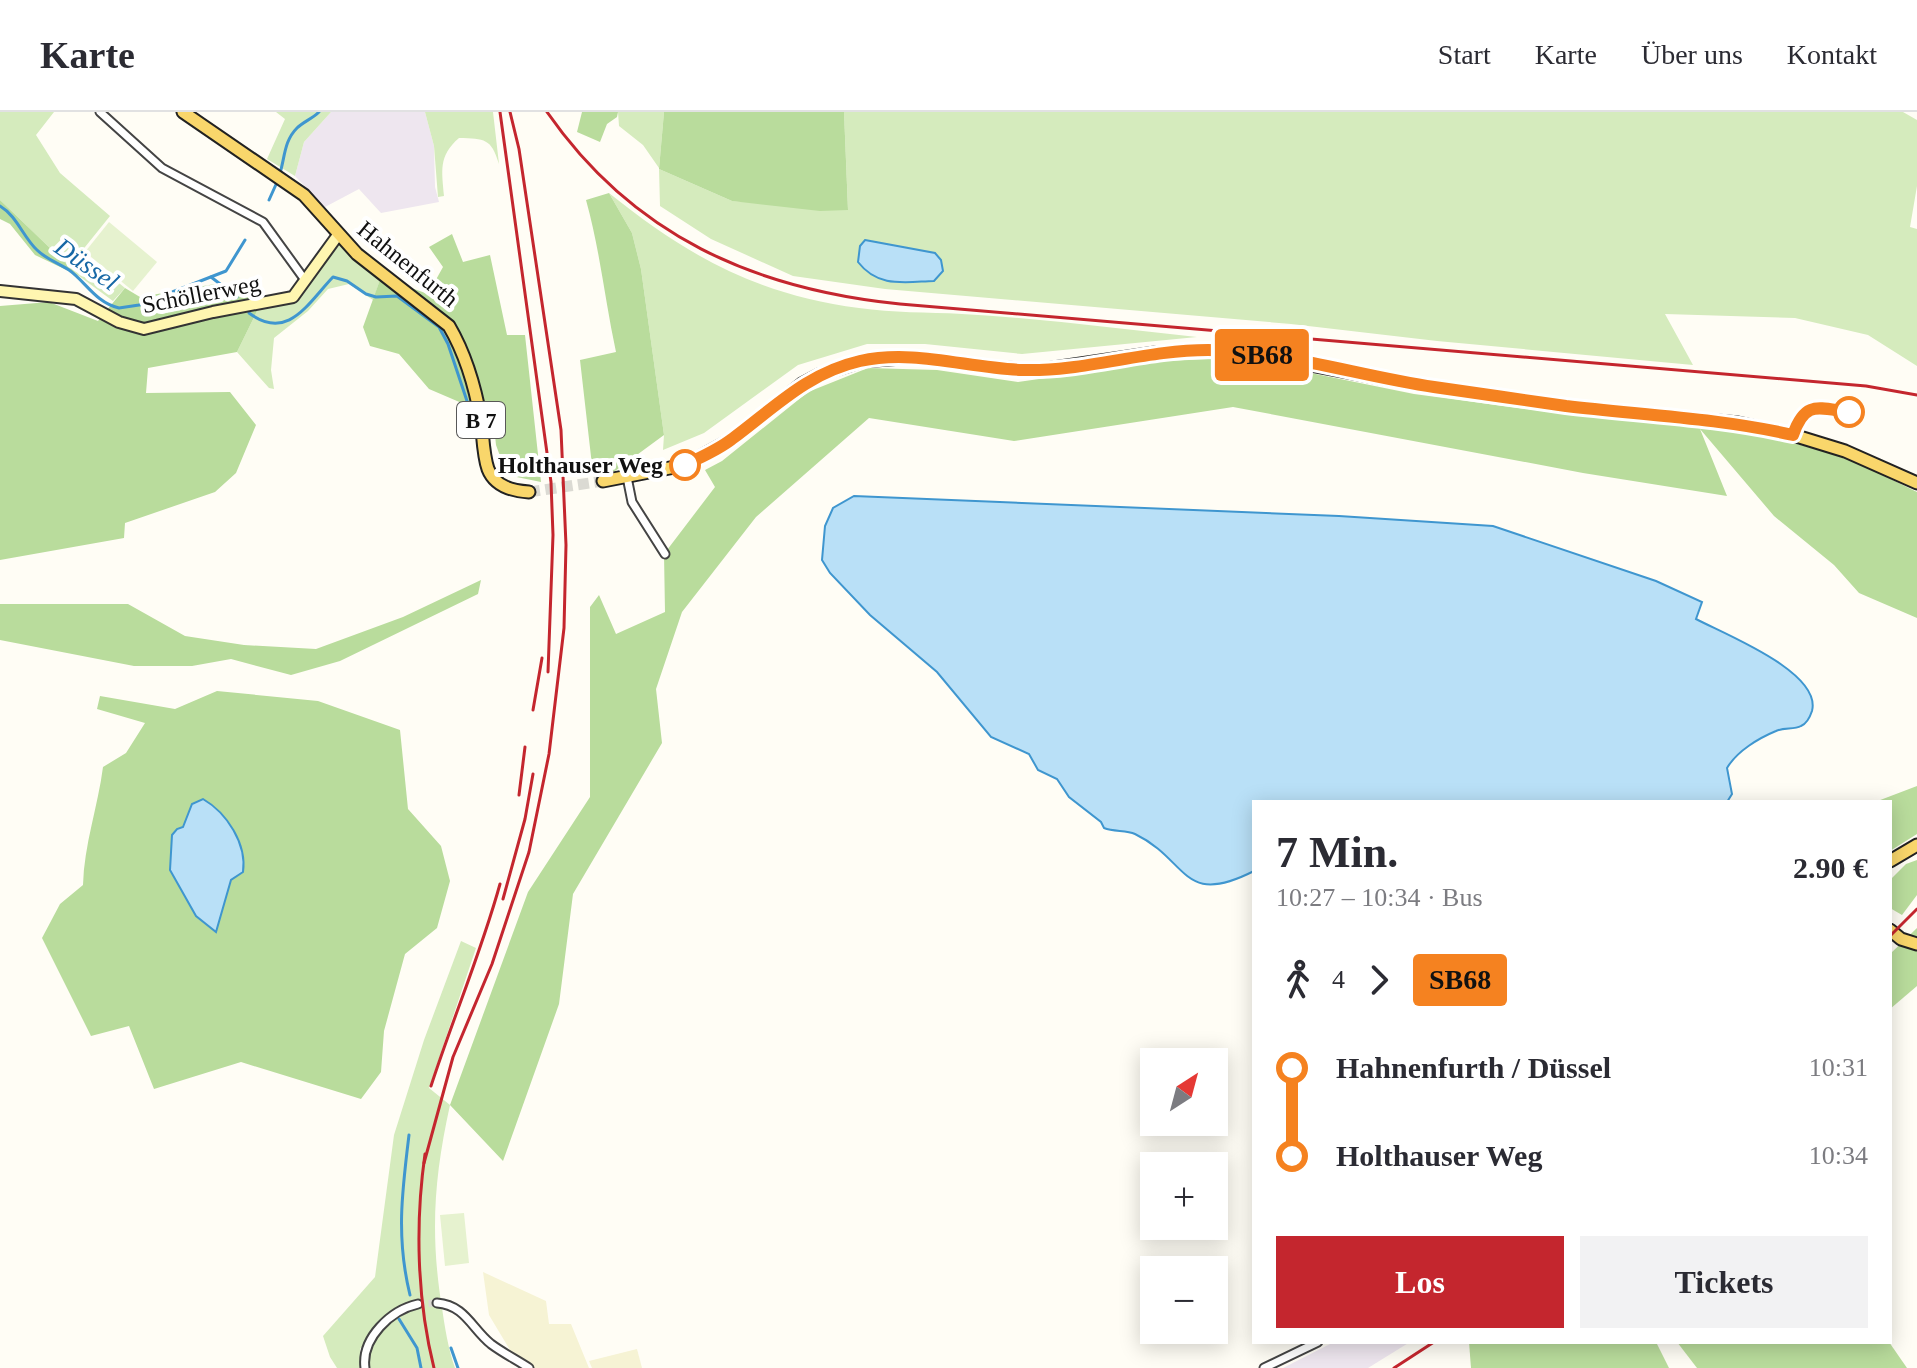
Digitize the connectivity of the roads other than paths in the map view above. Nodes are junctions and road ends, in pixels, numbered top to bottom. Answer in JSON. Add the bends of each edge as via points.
{"nodes":[{"id":1,"x":100,"y":112,"type":"edge"},
{"id":2,"x":183,"y":112,"type":"edge"},
{"id":3,"x":338,"y":235,"type":"junction"},
{"id":4,"x":305,"y":280,"type":"junction"},
{"id":5,"x":0,"y":291,"type":"edge"},
{"id":6,"x":627,"y":477,"type":"junction"},
{"id":7,"x":603,"y":481,"type":"tunnel mouth"},
{"id":8,"x":1917,"y":483,"type":"edge"},
{"id":9,"x":529,"y":492,"type":"tunnel mouth"},
{"id":10,"x":665,"y":554,"type":"dead end"},
{"id":11,"x":1917,"y":845,"type":"edge"},
{"id":12,"x":1892,"y":860,"type":"edge"},
{"id":13,"x":1892,"y":932,"type":"edge"},
{"id":14,"x":1917,"y":944,"type":"edge"},
{"id":15,"x":437,"y":1303,"type":"tunnel mouth"},
{"id":16,"x":418,"y":1304,"type":"tunnel mouth"},
{"id":17,"x":1314,"y":1344,"type":"edge"},
{"id":18,"x":365,"y":1368,"type":"edge"},
{"id":19,"x":529,"y":1368,"type":"edge"},
{"id":20,"x":1264,"y":1368,"type":"edge"}],
"edges":[{"from":1,"to":4,"type":"street","via":[[162,168],[263,222]]},
{"from":2,"to":3,"type":"main road","name":"Hahnenfurth","via":[[287,181]]},
{"from":3,"to":4,"type":"street","name":"Schöllerweg"},
{"from":3,"to":9,"type":"main road","name":"Hahnenfurth","number":"B 7","via":[[449,326],[475,389],[488,470],[512,491]]},
{"from":4,"to":5,"type":"street","name":"Schöllerweg","via":[[293,297],[144,329],[76,299]]},
{"from":6,"to":7,"type":"main road"},
{"from":6,"to":8,"type":"main road","via":[[685,465],[716,450],[802,384],[862,361],[915,357],[1040,370],[1209,350],[1565,406],[1738,423],[1845,451]]},
{"from":6,"to":10,"type":"street","via":[[632,502]]},
{"from":11,"to":12,"type":"main road"},
{"from":13,"to":14,"type":"main road"},
{"from":15,"to":19,"type":"street","via":[[462,1312],[491,1344]]},
{"from":16,"to":18,"type":"street","via":[[398,1311],[380,1328],[363,1354]]},
{"from":17,"to":20,"type":"street"}]}
